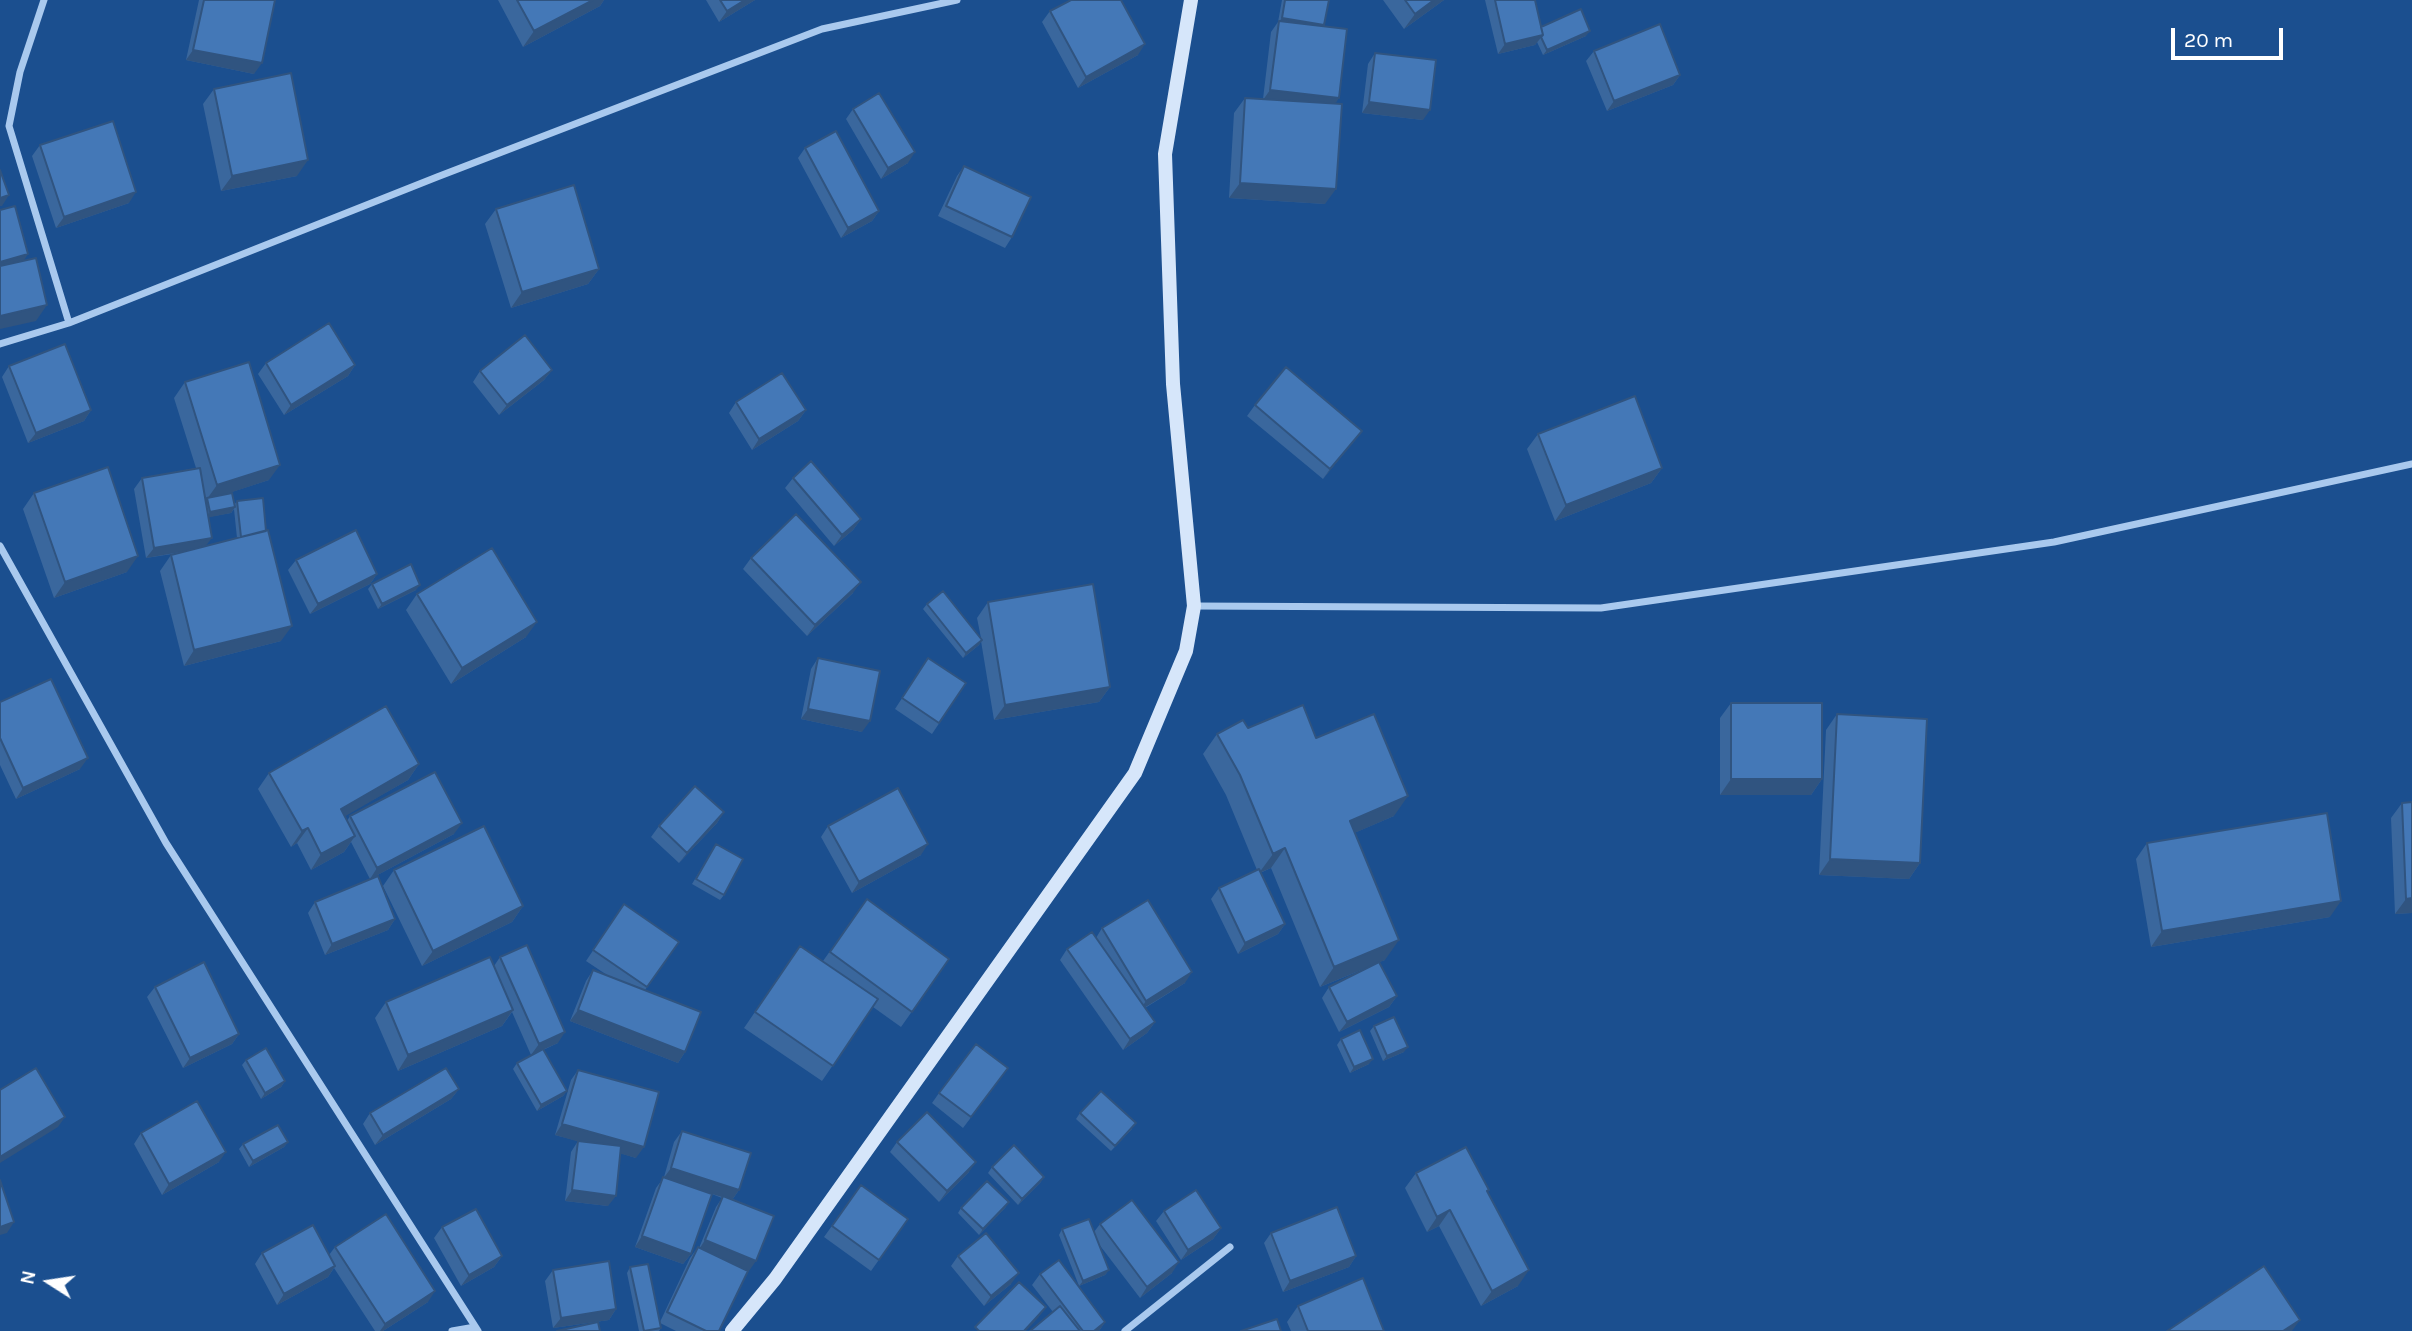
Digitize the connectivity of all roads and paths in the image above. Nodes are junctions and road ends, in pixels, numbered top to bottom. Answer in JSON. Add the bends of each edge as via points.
{"nodes":[{"id":1,"x":44,"y":0,"type":"edge"},
{"id":2,"x":957,"y":0,"type":"edge"},
{"id":3,"x":1191,"y":0,"type":"edge"},
{"id":4,"x":69,"y":323,"type":"junction"},
{"id":5,"x":0,"y":344,"type":"edge"},
{"id":6,"x":2412,"y":464,"type":"edge"},
{"id":7,"x":0,"y":546,"type":"edge"},
{"id":8,"x":1194,"y":606,"type":"junction"},
{"id":9,"x":1230,"y":1247,"type":"dead end"},
{"id":10,"x":476,"y":1329,"type":"edge"},
{"id":11,"x":452,"y":1331,"type":"edge"},
{"id":12,"x":732,"y":1331,"type":"edge"},
{"id":13,"x":1125,"y":1331,"type":"edge"}],
"edges":[{"from":1,"to":4,"type":"street","via":[[20,72],[9,126]]},
{"from":2,"to":4,"type":"street","via":[[822,29]]},
{"from":3,"to":8,"type":"street","via":[[1165,154],[1173,384]]},
{"from":4,"to":5,"type":"street"},
{"from":6,"to":8,"type":"street","via":[[2054,542],[1601,608]]},
{"from":7,"to":10,"type":"street","via":[[166,843]]},
{"from":8,"to":12,"type":"street","via":[[1186,651],[1135,773],[775,1279]]},
{"from":9,"to":13,"type":"street"},
{"from":10,"to":11,"type":"street"}]}
